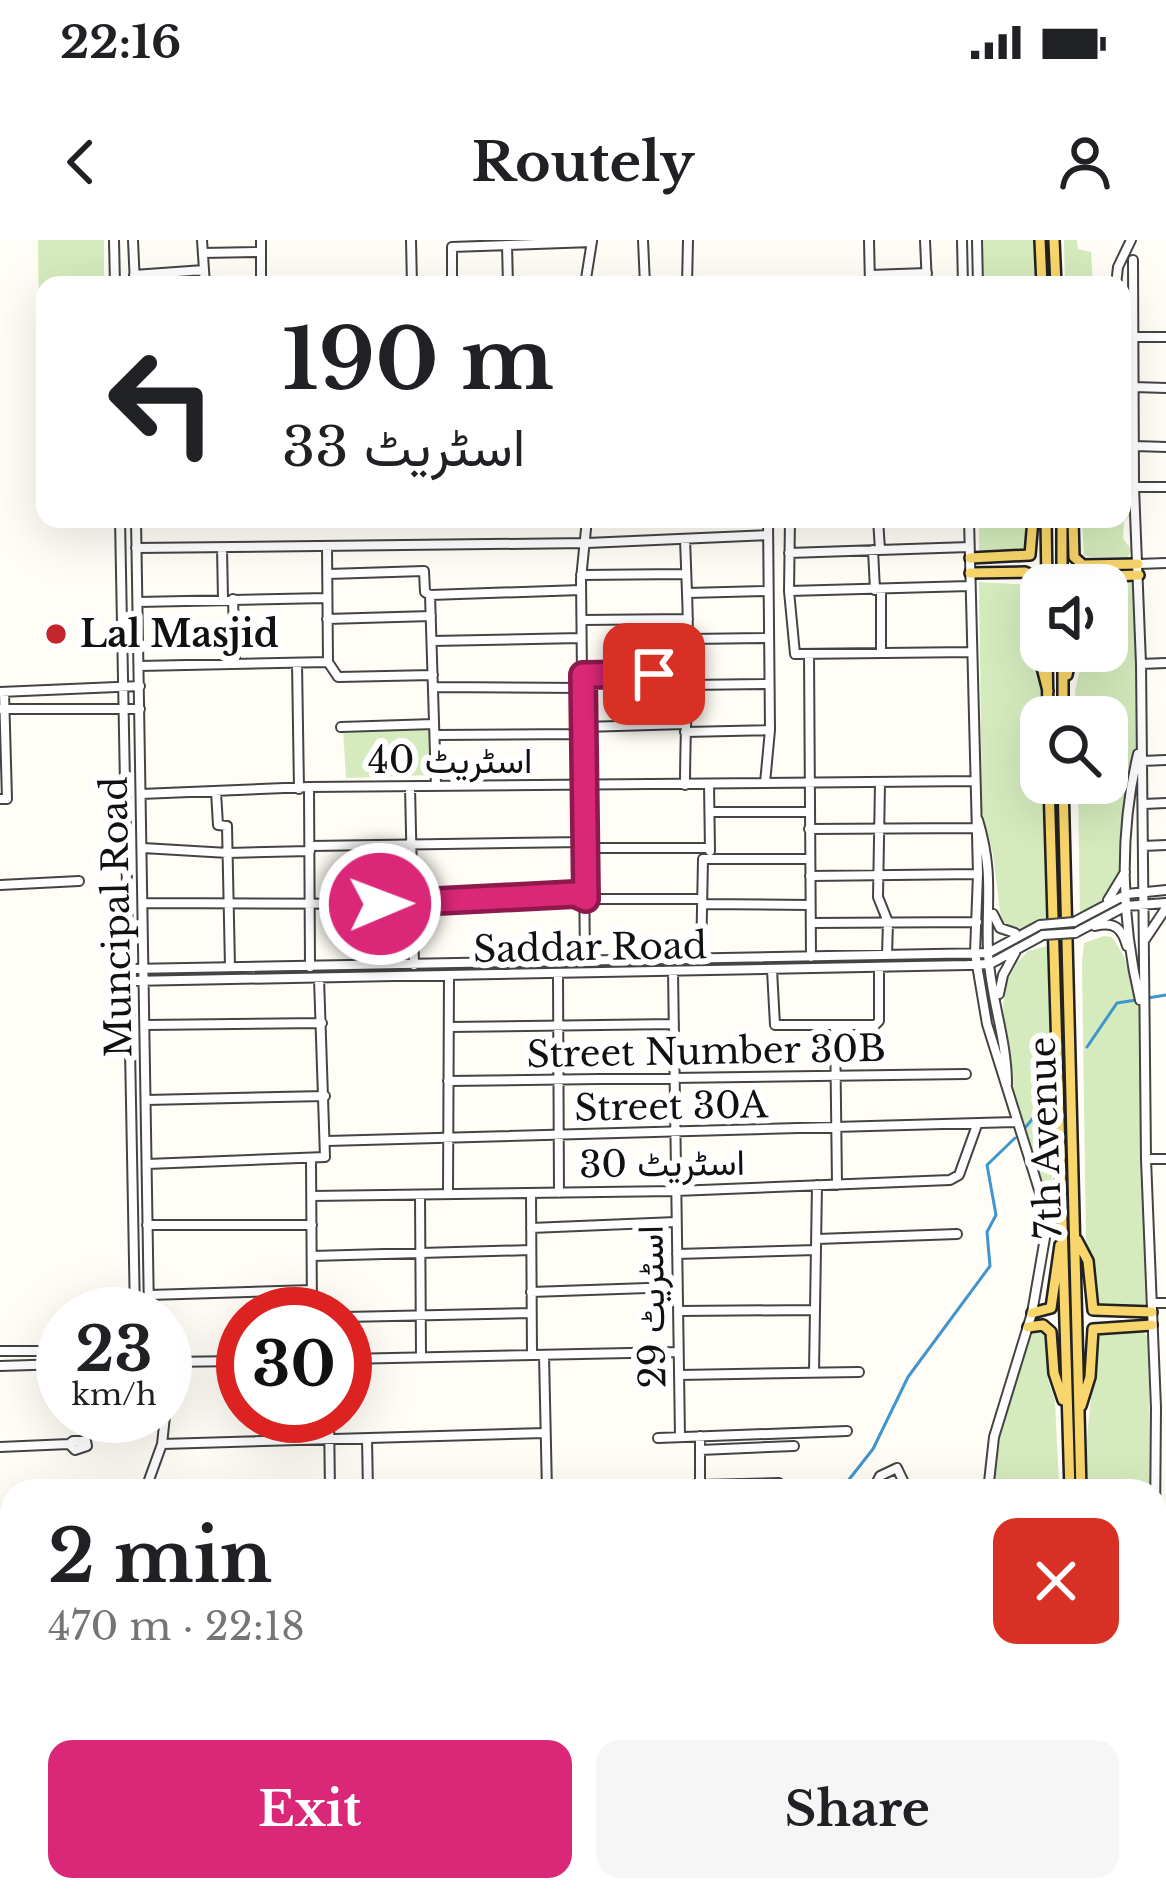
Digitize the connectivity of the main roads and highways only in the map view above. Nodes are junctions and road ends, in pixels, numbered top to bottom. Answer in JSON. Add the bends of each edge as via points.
{"nodes":[{"id":1,"x":1040,"y":240,"type":"edge"},
{"id":2,"x":1054,"y":240,"type":"edge"},
{"id":3,"x":1042,"y":276,"type":"edge"},
{"id":4,"x":1056,"y":276,"type":"edge"},
{"id":5,"x":1032,"y":528,"type":"edge"},
{"id":6,"x":1046,"y":528,"type":"edge"},
{"id":7,"x":1062,"y":528,"type":"edge"},
{"id":8,"x":1073,"y":528,"type":"edge"},
{"id":9,"x":969,"y":552,"type":"road end"},
{"id":10,"x":1047,"y":564,"type":"edge"},
{"id":11,"x":1062,"y":564,"type":"edge"},
{"id":12,"x":1082,"y":564,"type":"edge"},
{"id":13,"x":970,"y":573,"type":"road end"},
{"id":14,"x":1048,"y":672,"type":"edge"},
{"id":15,"x":1048,"y":691,"type":"junction"},
{"id":16,"x":1048,"y":696,"type":"edge"},
{"id":17,"x":1049,"y":804,"type":"edge"},
{"id":18,"x":1063,"y":804,"type":"edge"},
{"id":19,"x":1069,"y":1234,"type":"junction"},
{"id":20,"x":1032,"y":1313,"type":"road end"},
{"id":21,"x":1028,"y":1327,"type":"road end"},
{"id":22,"x":1073,"y":1412,"type":"junction"},
{"id":23,"x":1076,"y":1479,"type":"edge"}],
"edges":[{"from":1,"to":3,"type":"main road"},
{"from":2,"to":4,"type":"main road"},
{"from":5,"to":9,"type":"main road","via":[[1030,555]]},
{"from":6,"to":10,"type":"main road"},
{"from":7,"to":11,"type":"main road"},
{"from":8,"to":12,"type":"main road","via":[[1074,557]]},
{"from":13,"to":15,"type":"main road","via":[[1031,575]]},
{"from":14,"to":15,"type":"main road"},
{"from":15,"to":16,"type":"main road"},
{"from":17,"to":19,"type":"main road","name":"7th Avenue"},
{"from":18,"to":19,"type":"main road","name":"7th Avenue"},
{"from":19,"to":20,"type":"main road","via":[[1054,1264],[1051,1308]]},
{"from":19,"to":22,"type":"main road","name":"7th Avenue"},
{"from":19,"to":22,"type":"main road","via":[[1088,1261],[1094,1310],[1152,1313],[1093,1329],[1090,1378]]},
{"from":21,"to":22,"type":"main road","via":[[1051,1332],[1054,1373]]},
{"from":22,"to":23,"type":"main road","name":"7th Avenue"}]}
